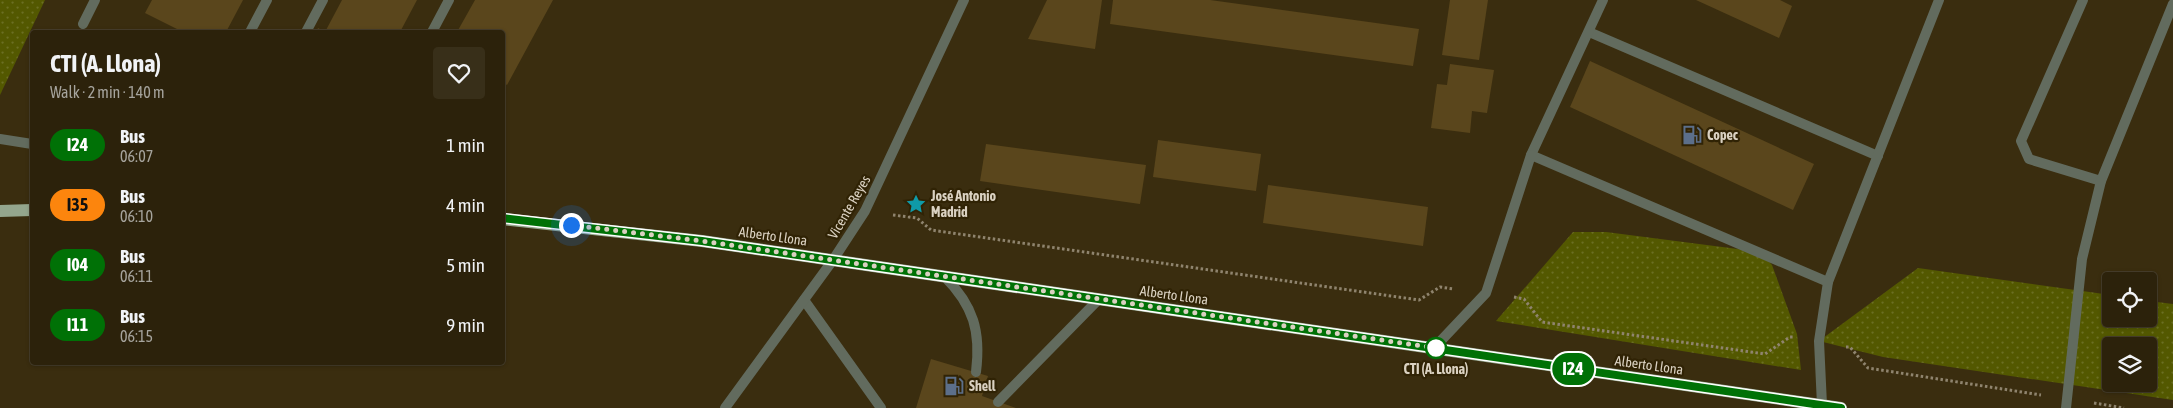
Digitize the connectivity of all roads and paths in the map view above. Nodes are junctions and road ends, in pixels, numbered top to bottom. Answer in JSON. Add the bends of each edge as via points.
{"nodes":[{"id":1,"x":95,"y":0,"type":"edge"},
{"id":2,"x":267,"y":0,"type":"edge"},
{"id":3,"x":322,"y":0,"type":"edge"},
{"id":4,"x":449,"y":0,"type":"edge"},
{"id":5,"x":964,"y":0,"type":"edge"},
{"id":6,"x":1603,"y":0,"type":"edge"},
{"id":7,"x":1940,"y":0,"type":"edge"},
{"id":8,"x":2083,"y":0,"type":"edge"},
{"id":9,"x":2173,"y":4,"type":"edge"},
{"id":10,"x":83,"y":24,"type":"dead end"},
{"id":11,"x":251,"y":30,"type":"edge"},
{"id":12,"x":307,"y":30,"type":"edge"},
{"id":13,"x":433,"y":30,"type":"edge"},
{"id":14,"x":1589,"y":32,"type":"junction"},
{"id":15,"x":0,"y":140,"type":"edge"},
{"id":16,"x":30,"y":144,"type":"edge"},
{"id":17,"x":1531,"y":155,"type":"junction"},
{"id":18,"x":1878,"y":156,"type":"junction"},
{"id":19,"x":2101,"y":181,"type":"junction"},
{"id":20,"x":30,"y":210,"type":"edge"},
{"id":21,"x":0,"y":211,"type":"edge"},
{"id":22,"x":505,"y":218,"type":"edge"},
{"id":23,"x":833,"y":260,"type":"junction"},
{"id":24,"x":944,"y":276,"type":"junction"},
{"id":25,"x":1828,"y":282,"type":"junction"},
{"id":26,"x":1099,"y":299,"type":"junction"},
{"id":27,"x":804,"y":300,"type":"junction"},
{"id":28,"x":1434,"y":348,"type":"junction"},
{"id":29,"x":976,"y":372,"type":"dead end"},
{"id":30,"x":998,"y":402,"type":"dead end"},
{"id":31,"x":1822,"y":405,"type":"junction"},
{"id":32,"x":725,"y":408,"type":"edge"},
{"id":33,"x":880,"y":408,"type":"edge"},
{"id":34,"x":1841,"y":408,"type":"edge"},
{"id":35,"x":2066,"y":408,"type":"edge"}],
"edges":[{"from":1,"to":10,"type":"street"},
{"from":2,"to":11,"type":"street"},
{"from":3,"to":12,"type":"street"},
{"from":4,"to":13,"type":"street"},
{"from":5,"to":23,"type":"street","name":"Vicente Reyes","via":[[865,211]]},
{"from":6,"to":14,"type":"street"},
{"from":7,"to":18,"type":"street"},
{"from":8,"to":19,"type":"street","via":[[2021,141],[2029,159]]},
{"from":9,"to":19,"type":"street"},
{"from":14,"to":17,"type":"street"},
{"from":14,"to":18,"type":"street"},
{"from":15,"to":16,"type":"street"},
{"from":17,"to":25,"type":"street"},
{"from":17,"to":28,"type":"street","via":[[1486,293]]},
{"from":18,"to":25,"type":"street"},
{"from":19,"to":35,"type":"street","via":[[2082,259]]},
{"from":20,"to":21,"type":"main road"},
{"from":22,"to":23,"type":"main road","name":"Alberto Llona"},
{"from":23,"to":24,"type":"main road","name":"Alberto Llona"},
{"from":23,"to":27,"type":"street","name":"Vicente Reyes"},
{"from":24,"to":26,"type":"main road","name":"Alberto Llona"},
{"from":24,"to":29,"type":"street","via":[[969,307],[979,350]]},
{"from":25,"to":31,"type":"street","via":[[1819,341]]},
{"from":26,"to":28,"type":"main road","name":"Alberto Llona"},
{"from":26,"to":30,"type":"street"},
{"from":27,"to":32,"type":"street","name":"Vicente Reyes"},
{"from":27,"to":33,"type":"street"},
{"from":28,"to":31,"type":"main road","name":"Alberto Llona"},
{"from":31,"to":34,"type":"main road","name":"Alberto Llona"}]}
